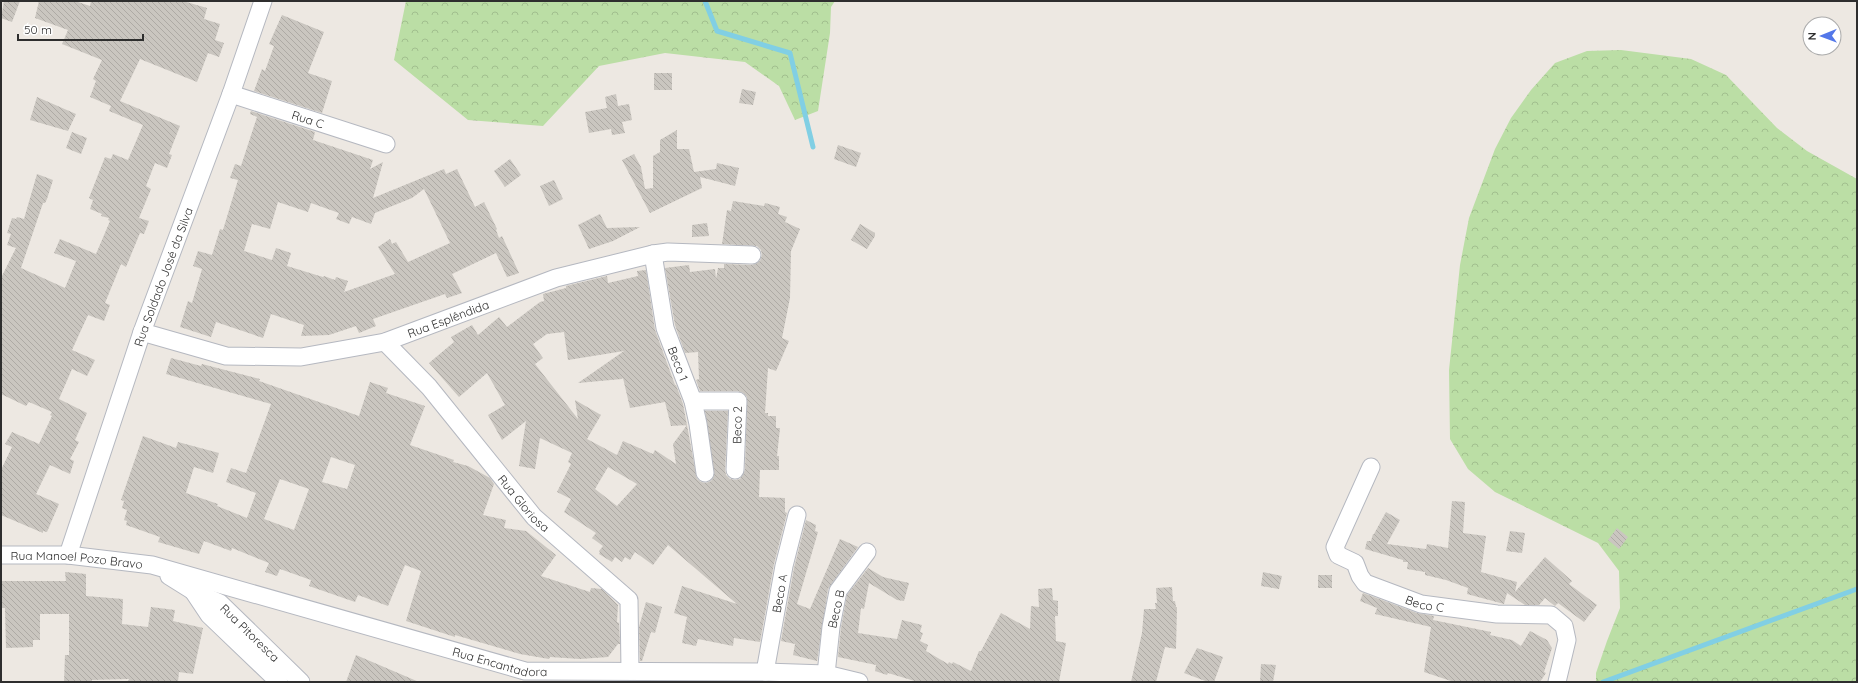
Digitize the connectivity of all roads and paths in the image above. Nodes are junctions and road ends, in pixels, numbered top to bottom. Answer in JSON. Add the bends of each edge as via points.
{"nodes":[{"id":1,"x":261,"y":2,"type":"edge"},
{"id":2,"x":231,"y":94,"type":"junction"},
{"id":3,"x":386,"y":144,"type":"dead end"},
{"id":4,"x":653,"y":254,"type":"junction"},
{"id":5,"x":752,"y":255,"type":"dead end"},
{"id":6,"x":142,"y":332,"type":"junction"},
{"id":7,"x":385,"y":342,"type":"junction"},
{"id":8,"x":693,"y":401,"type":"junction"},
{"id":9,"x":1371,"y":467,"type":"dead end"},
{"id":10,"x":735,"y":470,"type":"dead end"},
{"id":11,"x":705,"y":473,"type":"dead end"},
{"id":12,"x":796,"y":515,"type":"dead end"},
{"id":13,"x":867,"y":552,"type":"dead end"},
{"id":14,"x":68,"y":554,"type":"junction"},
{"id":15,"x":1,"y":555,"type":"edge"},
{"id":16,"x":152,"y":565,"type":"junction"},
{"id":17,"x":193,"y":591,"type":"junction"},
{"id":18,"x":630,"y":671,"type":"junction"},
{"id":19,"x":765,"y":672,"type":"junction"},
{"id":20,"x":826,"y":674,"type":"junction"},
{"id":21,"x":718,"y":676,"type":"edge"},
{"id":22,"x":279,"y":682,"type":"edge"},
{"id":23,"x":301,"y":682,"type":"edge"},
{"id":24,"x":859,"y":682,"type":"edge"},
{"id":25,"x":1557,"y":682,"type":"edge"}],
"edges":[{"from":1,"to":2,"type":"street","name":"Rua Soldado José da Silva"},
{"from":2,"to":3,"type":"street","name":"Rua C"},
{"from":2,"to":6,"type":"street","name":"Rua Soldado José da Silva"},
{"from":4,"to":5,"type":"street","name":"Rua Esplêndida","via":[[668,252]]},
{"from":4,"to":7,"type":"street","name":"Rua Esplêndida","via":[[556,278]]},
{"from":4,"to":8,"type":"street","name":"Beco 1","via":[[665,328]]},
{"from":6,"to":7,"type":"street","name":"Rua Esplêndida","via":[[226,356],[301,357]]},
{"from":6,"to":14,"type":"street","name":"Rua Soldado José da Silva"},
{"from":7,"to":18,"type":"street","name":"Rua Gloriosa","via":[[429,387],[534,517],[629,600]]},
{"from":8,"to":10,"type":"street","name":"Beco 2","via":[[738,401]]},
{"from":8,"to":11,"type":"street","name":"Beco 1"},
{"from":9,"to":25,"type":"street","name":"Beco C","via":[[1335,547],[1338,555],[1355,563],[1365,582],[1422,604],[1496,614],[1551,615],[1564,626],[1567,640]]},
{"from":12,"to":19,"type":"street","name":"Beco A"},
{"from":13,"to":20,"type":"street","name":"Beco B","via":[[838,592]]},
{"from":14,"to":15,"type":"street","name":"Rua Manoel Pozo Bravo"},
{"from":14,"to":16,"type":"street","name":"Rua Manoel Pozo Bravo"},
{"from":16,"to":17,"type":"street","name":"Rua Pitoresca"},
{"from":16,"to":18,"type":"street","name":"Rua Encantadora","via":[[525,671]]},
{"from":17,"to":22,"type":"street","name":"Rua Pitoresca","via":[[209,615]]},
{"from":17,"to":23,"type":"street","name":"Rua Pitoresca","via":[[220,603]]},
{"from":18,"to":21,"type":"street","name":"Rua Encantadora"},
{"from":19,"to":20,"type":"street","name":"Rua Encantadora"},
{"from":19,"to":21,"type":"street","name":"Rua Encantadora"},
{"from":20,"to":24,"type":"street","name":"Rua Encantadora"}]}
